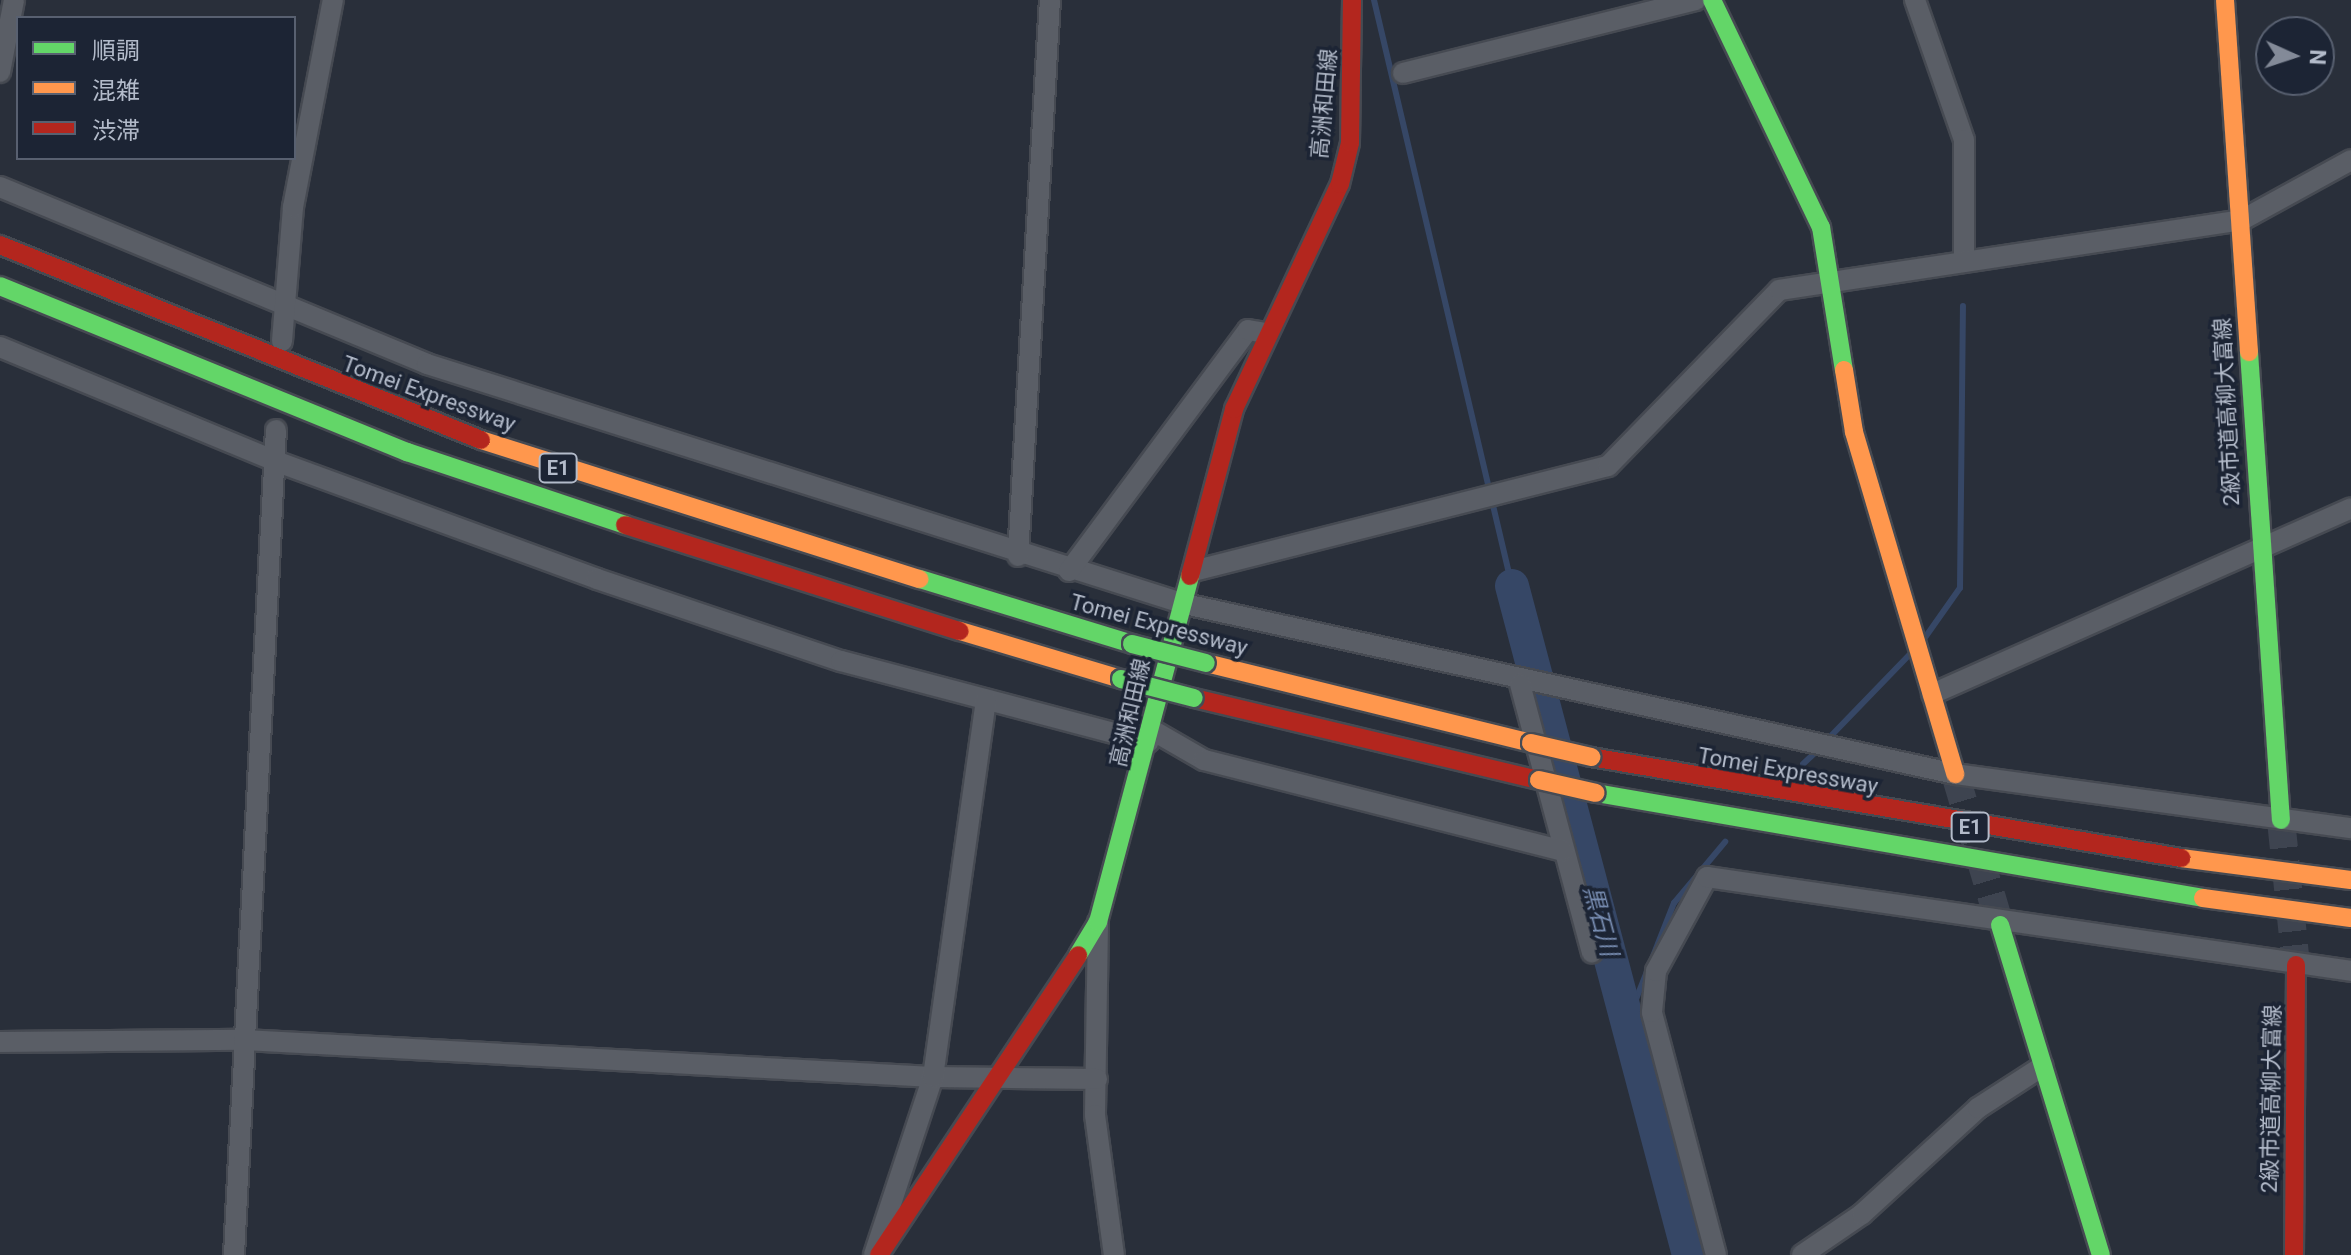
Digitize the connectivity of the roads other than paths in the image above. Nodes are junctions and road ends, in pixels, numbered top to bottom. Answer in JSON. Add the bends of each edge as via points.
{"nodes":[{"id":1,"x":14,"y":0,"type":"edge"},
{"id":2,"x":333,"y":0,"type":"edge"},
{"id":3,"x":1050,"y":0,"type":"edge"},
{"id":4,"x":1352,"y":0,"type":"edge"},
{"id":5,"x":1696,"y":0,"type":"edge"},
{"id":6,"x":1712,"y":0,"type":"edge"},
{"id":7,"x":1915,"y":0,"type":"edge"},
{"id":8,"x":2225,"y":0,"type":"edge"},
{"id":9,"x":0,"y":72,"type":"edge"},
{"id":10,"x":1403,"y":73,"type":"dead end"},
{"id":11,"x":2351,"y":160,"type":"edge"},
{"id":12,"x":0,"y":187,"type":"edge"},
{"id":13,"x":2242,"y":220,"type":"junction"},
{"id":14,"x":0,"y":245,"type":"edge"},
{"id":15,"x":1964,"y":262,"type":"junction"},
{"id":16,"x":1825,"y":282,"type":"junction"},
{"id":17,"x":0,"y":286,"type":"edge"},
{"id":18,"x":284,"y":308,"type":"junction"},
{"id":19,"x":1265,"y":333,"type":"junction"},
{"id":20,"x":282,"y":341,"type":"dead end"},
{"id":21,"x":0,"y":347,"type":"edge"},
{"id":22,"x":276,"y":430,"type":"dead end"},
{"id":23,"x":275,"y":461,"type":"junction"},
{"id":24,"x":2351,"y":508,"type":"edge"},
{"id":25,"x":2257,"y":550,"type":"junction"},
{"id":26,"x":1018,"y":556,"type":"junction"},
{"id":27,"x":1069,"y":571,"type":"junction"},
{"id":28,"x":1193,"y":571,"type":"junction"},
{"id":29,"x":1185,"y":604,"type":"junction"},
{"id":30,"x":1523,"y":684,"type":"junction"},
{"id":31,"x":1932,"y":694,"type":"junction"},
{"id":32,"x":986,"y":700,"type":"junction"},
{"id":33,"x":1150,"y":736,"type":"junction"},
{"id":34,"x":1955,"y":774,"type":"junction"},
{"id":35,"x":2281,"y":820,"type":"junction"},
{"id":36,"x":2351,"y":828,"type":"edge"},
{"id":37,"x":1563,"y":851,"type":"junction"},
{"id":38,"x":2351,"y":880,"type":"edge"},
{"id":39,"x":2351,"y":918,"type":"edge"},
{"id":40,"x":1098,"y":922,"type":"junction"},
{"id":41,"x":2000,"y":925,"type":"junction"},
{"id":42,"x":1592,"y":952,"type":"dead end"},
{"id":43,"x":2296,"y":965,"type":"junction"},
{"id":44,"x":2351,"y":971,"type":"edge"},
{"id":45,"x":244,"y":1040,"type":"junction"},
{"id":46,"x":0,"y":1042,"type":"edge"},
{"id":47,"x":2043,"y":1066,"type":"junction"},
{"id":48,"x":933,"y":1077,"type":"junction"},
{"id":49,"x":1002,"y":1077,"type":"junction"},
{"id":50,"x":1097,"y":1079,"type":"junction"},
{"id":51,"x":234,"y":1255,"type":"edge"},
{"id":52,"x":876,"y":1255,"type":"edge"},
{"id":53,"x":1114,"y":1255,"type":"edge"},
{"id":54,"x":1716,"y":1255,"type":"edge"},
{"id":55,"x":1802,"y":1255,"type":"edge"},
{"id":56,"x":2101,"y":1255,"type":"edge"},
{"id":57,"x":2294,"y":1255,"type":"edge"}],
"edges":[{"from":1,"to":9,"type":"street"},
{"from":2,"to":18,"type":"street","via":[[293,207]]},
{"from":3,"to":26,"type":"street"},
{"from":4,"to":19,"type":"main road","name":"高洲和田線","via":[[1350,143],[1340,184]]},
{"from":5,"to":10,"type":"street"},
{"from":6,"to":16,"type":"main road","via":[[1821,227]]},
{"from":7,"to":15,"type":"street","via":[[1964,140]]},
{"from":8,"to":13,"type":"main road","name":"2級市道高柳大富線"},
{"from":11,"to":13,"type":"street"},
{"from":12,"to":18,"type":"street"},
{"from":13,"to":15,"type":"street"},
{"from":13,"to":25,"type":"main road","name":"2級市道高柳大富線"},
{"from":14,"to":38,"type":"main road","name":"Tomei Expressway","number":"E1","bridge":true,"via":[[341,387],[563,470],[1132,644],[1591,757],[2079,845]]},
{"from":15,"to":16,"type":"street"},
{"from":16,"to":28,"type":"street","via":[[1779,290],[1608,466]]},
{"from":16,"to":31,"type":"main road","via":[[1854,432]]},
{"from":17,"to":39,"type":"main road","number":"E1","bridge":true,"via":[[407,452],[806,585],[1121,679],[1596,793],[2073,881]]},
{"from":18,"to":20,"type":"street"},
{"from":18,"to":26,"type":"street","via":[[441,369]]},
{"from":19,"to":27,"type":"street","via":[[1248,330]]},
{"from":19,"to":28,"type":"main road","name":"高洲和田線","via":[[1234,409]]},
{"from":21,"to":23,"type":"street"},
{"from":22,"to":23,"type":"street"},
{"from":23,"to":32,"type":"street","via":[[597,579]]},
{"from":23,"to":45,"type":"street"},
{"from":24,"to":25,"type":"street"},
{"from":25,"to":31,"type":"street"},
{"from":25,"to":35,"type":"main road","name":"2級市道高柳大富線"},
{"from":26,"to":27,"type":"street"},
{"from":27,"to":29,"type":"street"},
{"from":28,"to":29,"type":"main road","name":"高洲和田線"},
{"from":29,"to":30,"type":"street"},
{"from":29,"to":33,"type":"main road","name":"高洲和田線"},
{"from":30,"to":34,"type":"street"},
{"from":30,"to":37,"type":"street"},
{"from":31,"to":34,"type":"main road"},
{"from":32,"to":33,"type":"street"},
{"from":32,"to":48,"type":"street"},
{"from":33,"to":37,"type":"street","via":[[1204,760]]},
{"from":33,"to":40,"type":"main road","name":"高洲和田線"},
{"from":34,"to":35,"type":"street"},
{"from":35,"to":36,"type":"street"},
{"from":37,"to":42,"type":"street"},
{"from":40,"to":49,"type":"main road","name":"高洲和田線"},
{"from":40,"to":50,"type":"street"},
{"from":41,"to":43,"type":"street"},
{"from":41,"to":47,"type":"main road"},
{"from":41,"to":54,"type":"street","via":[[1707,877],[1656,971],[1652,1012]]},
{"from":43,"to":44,"type":"street"},
{"from":43,"to":57,"type":"main road","name":"2級市道高柳大富線"},
{"from":45,"to":46,"type":"street"},
{"from":45,"to":48,"type":"street"},
{"from":45,"to":51,"type":"street"},
{"from":47,"to":55,"type":"street","via":[[1978,1108],[1862,1214]]},
{"from":47,"to":56,"type":"main road"},
{"from":48,"to":49,"type":"street"},
{"from":48,"to":52,"type":"street"},
{"from":49,"to":50,"type":"street"},
{"from":49,"to":52,"type":"main road","name":"高洲和田線"},
{"from":50,"to":53,"type":"street"}]}
